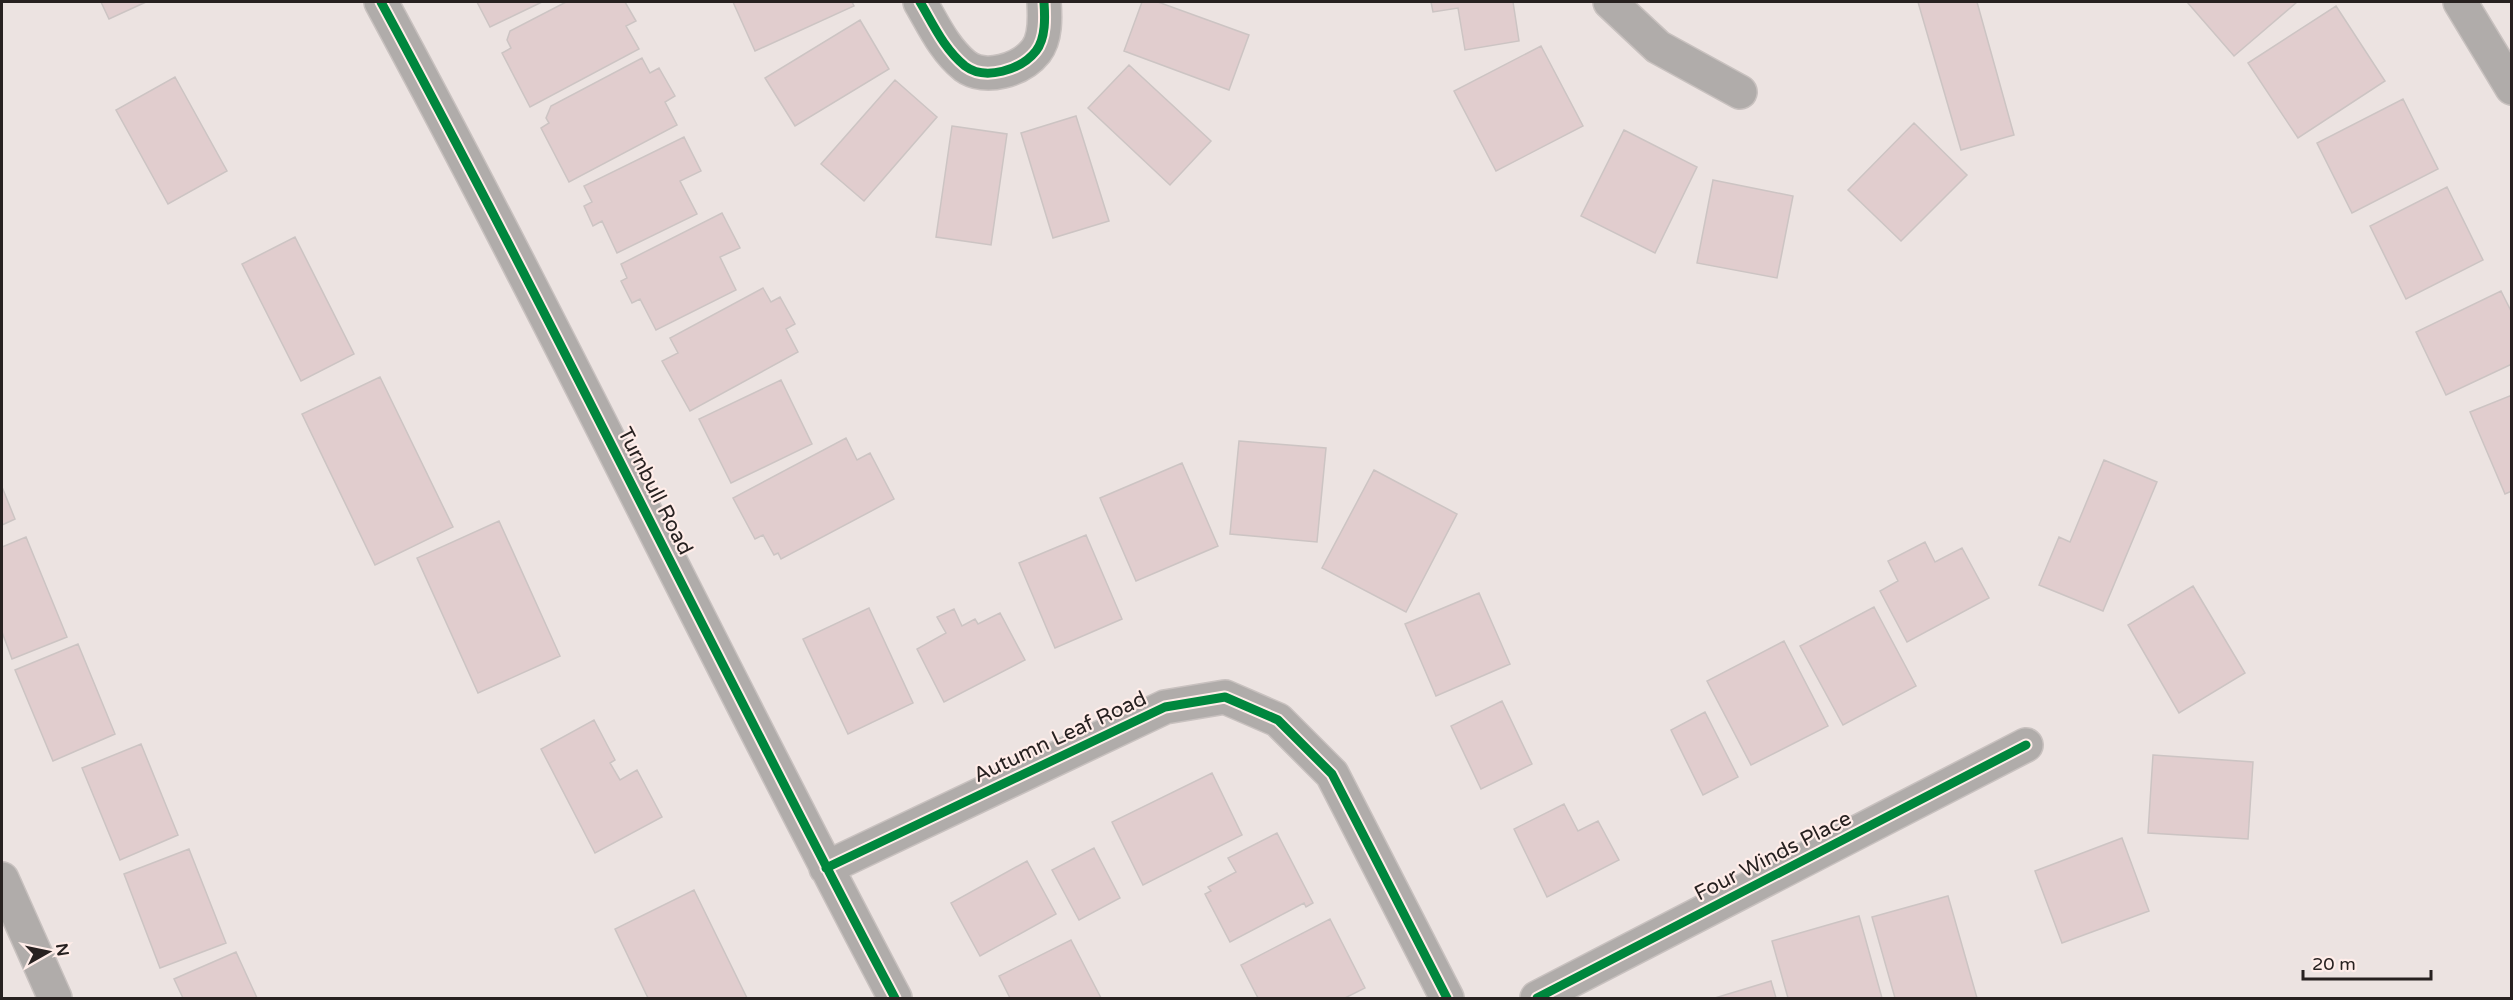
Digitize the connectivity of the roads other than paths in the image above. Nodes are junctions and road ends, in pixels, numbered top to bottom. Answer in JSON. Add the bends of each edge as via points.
{"nodes":[{"id":1,"x":381,"y":2,"type":"edge"},
{"id":2,"x":920,"y":2,"type":"edge"},
{"id":3,"x":1044,"y":2,"type":"edge"},
{"id":4,"x":1610,"y":2,"type":"edge"},
{"id":5,"x":2460,"y":2,"type":"edge"},
{"id":6,"x":2511,"y":88,"type":"edge"},
{"id":7,"x":1740,"y":92,"type":"dead end"},
{"id":8,"x":2026,"y":745,"type":"dead end"},
{"id":9,"x":826,"y":868,"type":"junction"},
{"id":10,"x":2,"y":879,"type":"edge"},
{"id":11,"x":55,"y":999,"type":"edge"},
{"id":12,"x":895,"y":999,"type":"edge"},
{"id":13,"x":1447,"y":999,"type":"edge"},
{"id":14,"x":1537,"y":999,"type":"edge"}],
"edges":[{"from":1,"to":9,"type":"street","name":"Turnbull Road","via":[[468,162]]},
{"from":2,"to":3,"type":"street","via":[[945,46],[967,67],[988,75],[1016,66],[1037,50],[1046,23]]},
{"from":4,"to":7,"type":"street","via":[[1658,47]]},
{"from":5,"to":6,"type":"street"},
{"from":8,"to":14,"type":"street","name":"Four Winds Place"},
{"from":9,"to":12,"type":"street","name":"Turnbull Road"},
{"from":9,"to":13,"type":"street","name":"Autumn Leaf Road","via":[[1165,707],[1225,698],[1278,720],[1332,774]]},
{"from":10,"to":11,"type":"street"}]}
